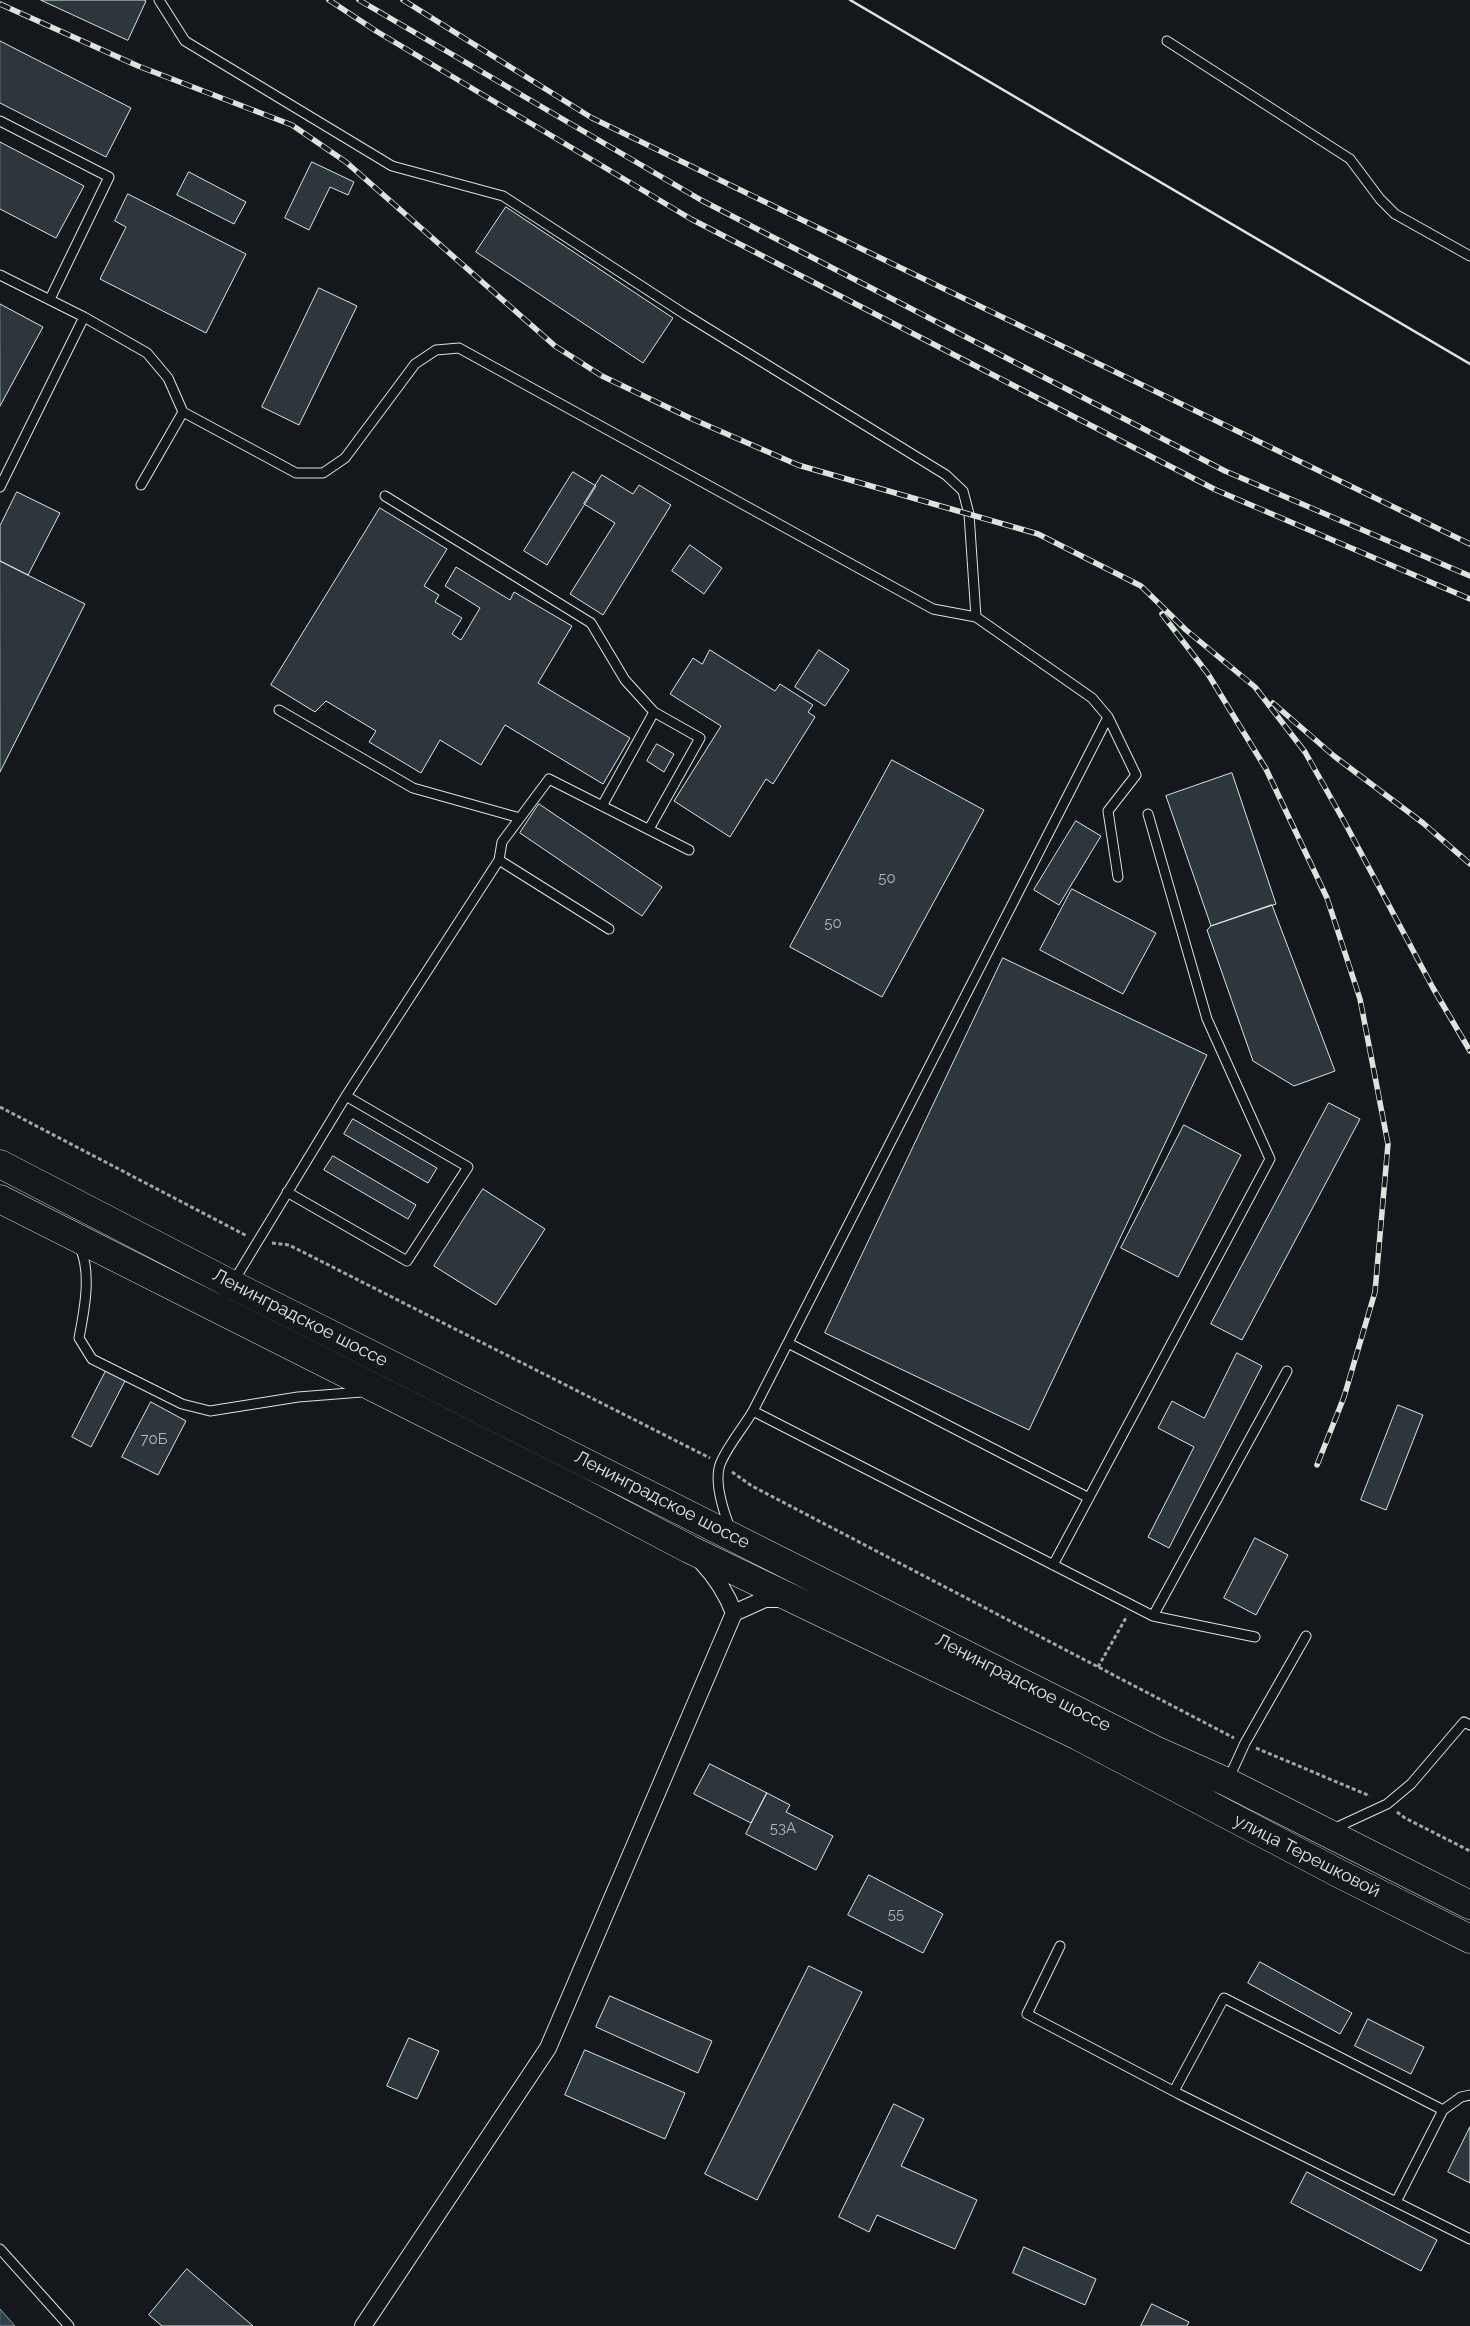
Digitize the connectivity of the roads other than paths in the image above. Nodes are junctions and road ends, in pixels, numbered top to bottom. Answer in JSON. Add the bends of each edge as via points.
{"nodes":[{"id":1,"x":158,"y":0,"type":"edge"},
{"id":2,"x":1167,"y":41,"type":"dead end"},
{"id":3,"x":0,"y":121,"type":"edge"},
{"id":4,"x":1470,"y":256,"type":"edge"},
{"id":5,"x":0,"y":275,"type":"edge"},
{"id":6,"x":50,"y":299,"type":"junction"},
{"id":7,"x":84,"y":317,"type":"junction"},
{"id":8,"x":182,"y":412,"type":"junction"},
{"id":9,"x":141,"y":486,"type":"dead end"},
{"id":10,"x":0,"y":487,"type":"edge"},
{"id":11,"x":386,"y":496,"type":"dead end"},
{"id":12,"x":976,"y":617,"type":"junction"},
{"id":13,"x":279,"y":710,"type":"dead end"},
{"id":14,"x":654,"y":712,"type":"junction"},
{"id":15,"x":1108,"y":717,"type":"junction"},
{"id":16,"x":602,"y":806,"type":"junction"},
{"id":17,"x":1148,"y":814,"type":"dead end"},
{"id":18,"x":520,"y":818,"type":"junction"},
{"id":19,"x":649,"y":830,"type":"junction"},
{"id":20,"x":689,"y":850,"type":"dead end"},
{"id":21,"x":499,"y":860,"type":"junction"},
{"id":22,"x":1118,"y":877,"type":"dead end"},
{"id":23,"x":608,"y":929,"type":"dead end"},
{"id":24,"x":346,"y":1096,"type":"junction"},
{"id":25,"x":0,"y":1164,"type":"edge"},
{"id":26,"x":287,"y":1192,"type":"junction"},
{"id":27,"x":0,"y":1199,"type":"edge"},
{"id":28,"x":75,"y":1236,"type":"junction"},
{"id":29,"x":231,"y":1284,"type":"junction"},
{"id":30,"x":217,"y":1310,"type":"junction"},
{"id":31,"x":788,"y":1343,"type":"junction"},
{"id":32,"x":1287,"y":1371,"type":"dead end"},
{"id":33,"x":384,"y":1392,"type":"junction"},
{"id":34,"x":753,"y":1411,"type":"junction"},
{"id":35,"x":1089,"y":1498,"type":"junction"},
{"id":36,"x":734,"y":1536,"type":"junction"},
{"id":37,"x":689,"y":1549,"type":"junction"},
{"id":38,"x":1054,"y":1565,"type":"junction"},
{"id":39,"x":793,"y":1599,"type":"junction"},
{"id":40,"x":734,"y":1613,"type":"junction"},
{"id":41,"x":1153,"y":1616,"type":"junction"},
{"id":42,"x":1306,"y":1636,"type":"dead end"},
{"id":43,"x":1255,"y":1637,"type":"dead end"},
{"id":44,"x":1470,"y":1725,"type":"edge"},
{"id":45,"x":1145,"y":1770,"type":"joint"},
{"id":46,"x":1227,"y":1782,"type":"junction"},
{"id":47,"x":1326,"y":1832,"type":"junction"},
{"id":48,"x":1470,"y":1905,"type":"edge"},
{"id":49,"x":1470,"y":1938,"type":"edge"},
{"id":50,"x":1060,"y":1946,"type":"dead end"},
{"id":51,"x":1174,"y":2091,"type":"junction"},
{"id":52,"x":1470,"y":2095,"type":"edge"},
{"id":53,"x":1443,"y":2110,"type":"junction"},
{"id":54,"x":1396,"y":2202,"type":"junction"},
{"id":55,"x":1470,"y":2240,"type":"edge"},
{"id":56,"x":0,"y":2249,"type":"edge"},
{"id":57,"x":69,"y":2326,"type":"edge"},
{"id":58,"x":363,"y":2326,"type":"edge"}],
"edges":[{"from":1,"to":12,"type":"lane","via":[[184,41],[392,166],[503,196],[686,315],[946,475],[963,491],[969,514]]},
{"from":2,"to":4,"type":"lane","via":[[1350,158],[1395,214]]},
{"from":3,"to":6,"type":"lane","via":[[109,177]]},
{"from":5,"to":6,"type":"lane"},
{"from":6,"to":7,"type":"lane"},
{"from":7,"to":8,"type":"lane","via":[[146,353],[168,378]]},
{"from":7,"to":10,"type":"lane"},
{"from":8,"to":9,"type":"lane"},
{"from":8,"to":12,"type":"lane","via":[[296,473],[322,473],[345,458],[415,364],[436,350],[459,348],[933,609]]},
{"from":11,"to":14,"type":"lane","via":[[591,623],[625,680]]},
{"from":12,"to":15,"type":"lane","via":[[1092,698]]},
{"from":13,"to":18,"type":"lane","via":[[413,788]]},
{"from":14,"to":16,"type":"lane"},
{"from":14,"to":19,"type":"lane","via":[[700,738]]},
{"from":15,"to":22,"type":"lane","via":[[1136,775],[1108,811]]},
{"from":15,"to":31,"type":"lane"},
{"from":16,"to":18,"type":"lane","via":[[548,779]]},
{"from":16,"to":19,"type":"lane"},
{"from":17,"to":35,"type":"lane","via":[[1207,1019],[1270,1159]]},
{"from":18,"to":21,"type":"lane","via":[[502,842]]},
{"from":19,"to":20,"type":"lane"},
{"from":21,"to":23,"type":"lane"},
{"from":21,"to":24,"type":"lane"},
{"from":24,"to":26,"type":"lane"},
{"from":24,"to":26,"type":"lane","via":[[468,1167],[407,1261]]},
{"from":25,"to":29,"type":"highway","name":"Ленинградское шоссе"},
{"from":26,"to":29,"type":"lane"},
{"from":27,"to":28,"type":"highway","name":"Ленинградское шоссе"},
{"from":28,"to":30,"type":"highway","name":"Ленинградское шоссе"},
{"from":28,"to":33,"type":"lane","via":[[84,1255],[86,1300],[79,1338],[92,1359],[182,1404],[210,1411],[351,1391]]},
{"from":29,"to":30,"type":"lane"},
{"from":29,"to":36,"type":"highway","name":"Ленинградское шоссе"},
{"from":30,"to":33,"type":"highway","name":"Ленинградское шоссе"},
{"from":31,"to":34,"type":"lane"},
{"from":31,"to":35,"type":"lane"},
{"from":32,"to":41,"type":"lane"},
{"from":33,"to":37,"type":"highway","name":"Ленинградское шоссе"},
{"from":34,"to":36,"type":"lane","via":[[720,1463],[719,1488],[723,1510]]},
{"from":34,"to":38,"type":"lane"},
{"from":35,"to":38,"type":"lane"},
{"from":36,"to":46,"type":"highway","name":"Ленинградское шоссе","via":[[1155,1750]]},
{"from":37,"to":39,"type":"highway","name":"Ленинградское шоссе"},
{"from":37,"to":40,"type":"street","via":[[715,1576]]},
{"from":38,"to":41,"type":"lane"},
{"from":39,"to":40,"type":"street","via":[[765,1599]]},
{"from":39,"to":45,"type":"highway","name":"Ленинградское шоссе"},
{"from":40,"to":58,"type":"street","via":[[548,2048]]},
{"from":41,"to":43,"type":"lane"},
{"from":42,"to":46,"type":"lane","via":[[1245,1743]]},
{"from":44,"to":47,"type":"lane","via":[[1464,1722],[1411,1784],[1387,1804]]},
{"from":45,"to":49,"type":"highway","name":"улица Терешковой","via":[[1342,1875]]},
{"from":46,"to":47,"type":"highway","name":"Ленинградское шоссе"},
{"from":47,"to":48,"type":"highway","name":"улица Терешковой"},
{"from":50,"to":51,"type":"lane","via":[[1027,2014]]},
{"from":51,"to":53,"type":"lane","via":[[1224,1998]]},
{"from":51,"to":54,"type":"lane"},
{"from":52,"to":53,"type":"lane","via":[[1461,2097]]},
{"from":53,"to":54,"type":"lane"},
{"from":54,"to":55,"type":"lane"},
{"from":56,"to":57,"type":"lane"}]}
